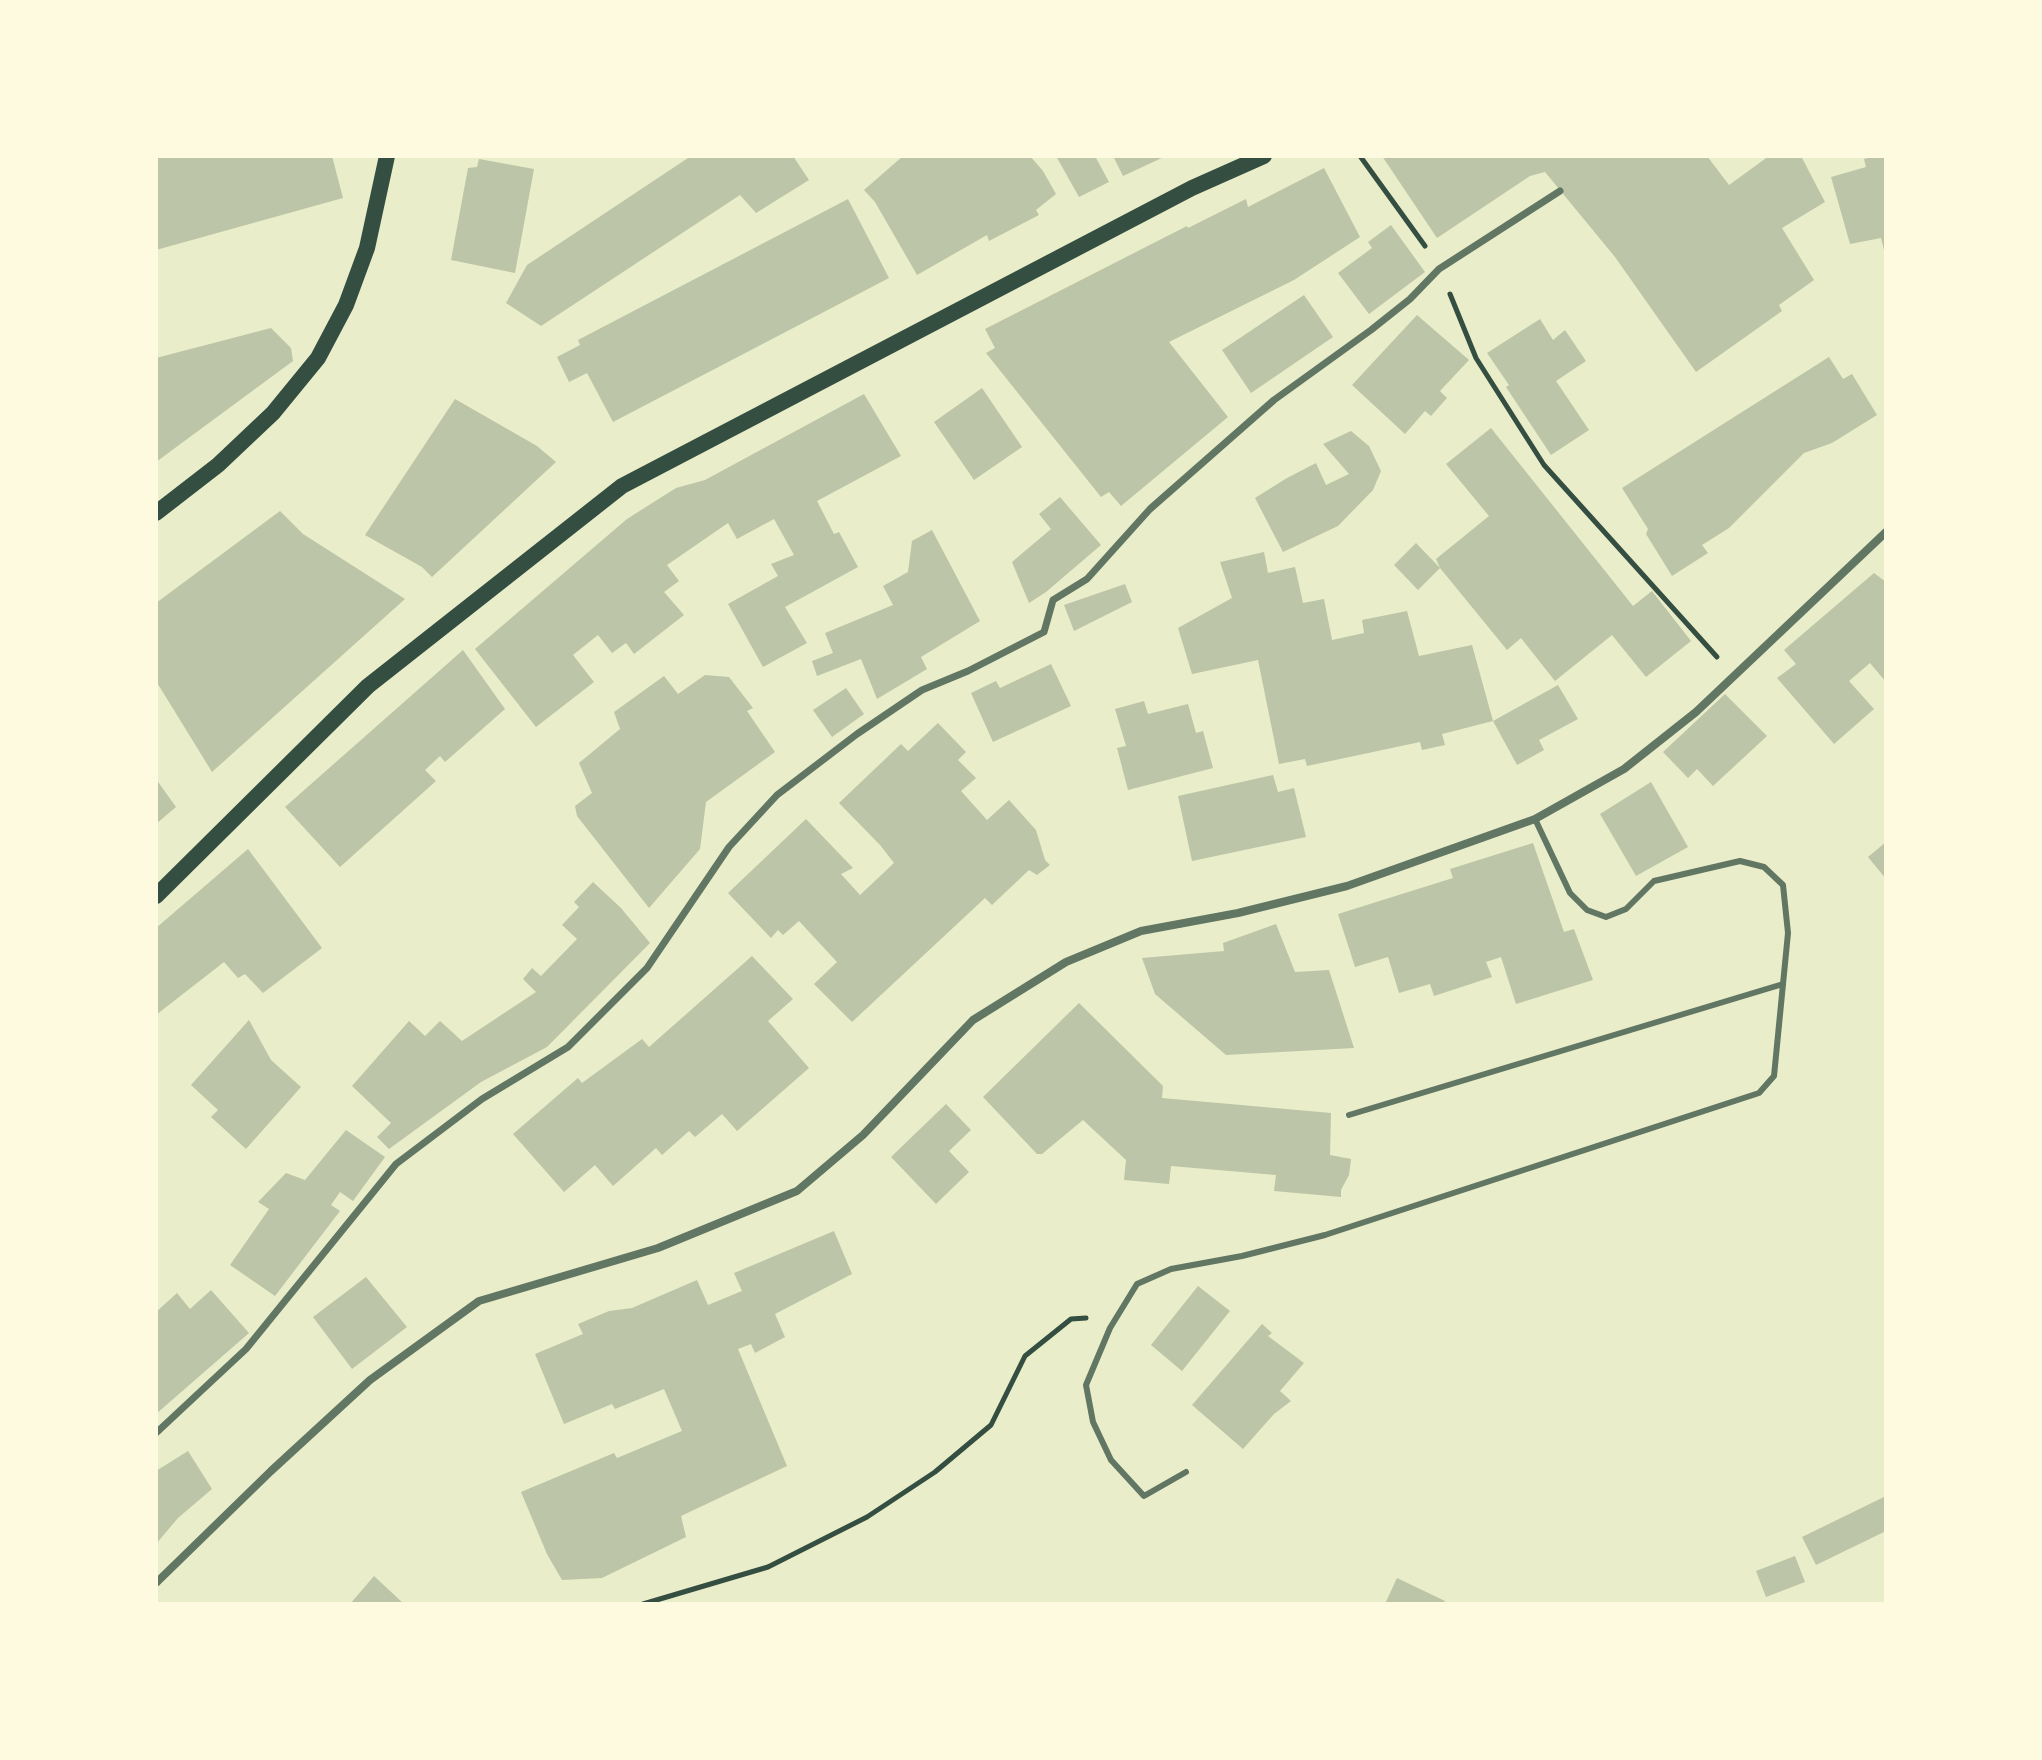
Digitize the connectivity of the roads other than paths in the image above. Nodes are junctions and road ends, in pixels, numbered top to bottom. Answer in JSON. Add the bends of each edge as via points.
{"nodes":[{"id":1,"x":387,"y":156,"type":"edge"},
{"id":2,"x":1264,"y":156,"type":"edge"},
{"id":3,"x":1560,"y":191,"type":"dead end"},
{"id":4,"x":156,"y":513,"type":"edge"},
{"id":5,"x":1886,"y":532,"type":"edge"},
{"id":6,"x":1535,"y":819,"type":"junction"},
{"id":7,"x":156,"y":896,"type":"edge"},
{"id":8,"x":1783,"y":984,"type":"junction"},
{"id":9,"x":1349,"y":1115,"type":"dead end"},
{"id":10,"x":156,"y":1433,"type":"edge"},
{"id":11,"x":1186,"y":1472,"type":"dead end"},
{"id":12,"x":156,"y":1583,"type":"edge"}],
"edges":[{"from":1,"to":4,"type":"main road","via":[[367,248],[346,305],[318,358],[273,413]]},
{"from":2,"to":7,"type":"main road","via":[[1192,188],[622,486],[368,686]]},
{"from":3,"to":10,"type":"street","via":[[1439,269],[1410,299],[1274,400],[1150,509],[1087,579],[1053,600],[1044,632],[922,690],[770,802],[729,847],[647,968],[568,1047],[482,1099],[396,1164],[246,1349]]},
{"from":5,"to":6,"type":"street","via":[[1696,712],[1624,769]]},
{"from":6,"to":8,"type":"lane","via":[[1570,893],[1587,910],[1606,917],[1626,909],[1654,881],[1740,861],[1764,867],[1783,885],[1788,933]]},
{"from":6,"to":12,"type":"street","via":[[1347,886],[1141,931],[1066,962],[973,1020],[863,1135],[797,1191],[658,1248],[479,1301],[370,1380]]},
{"from":8,"to":9,"type":"lane"},
{"from":8,"to":11,"type":"lane","via":[[1774,1076],[1759,1093],[1325,1235],[1171,1269],[1137,1284],[1110,1328],[1086,1385],[1093,1422],[1111,1460],[1144,1496]]}]}
